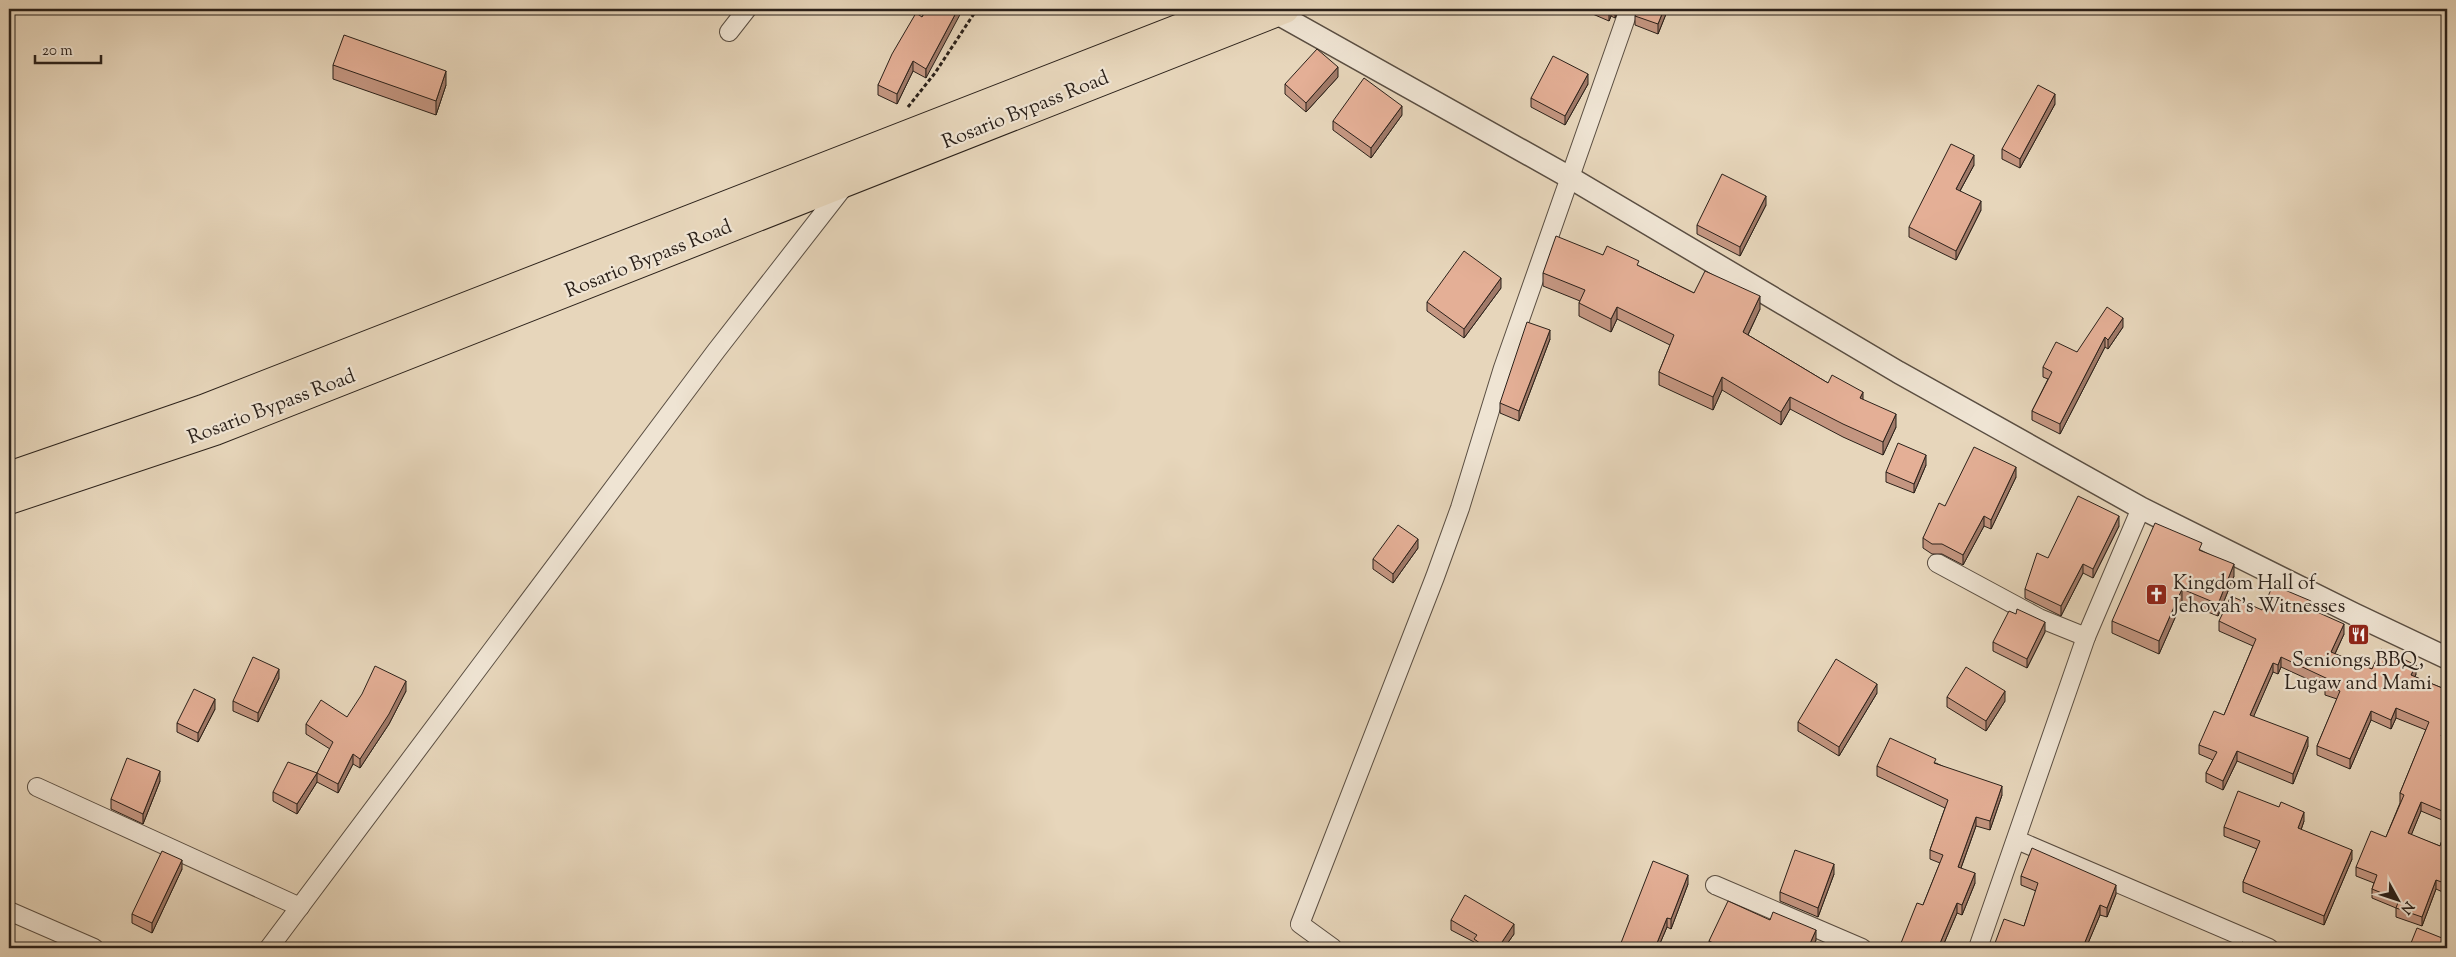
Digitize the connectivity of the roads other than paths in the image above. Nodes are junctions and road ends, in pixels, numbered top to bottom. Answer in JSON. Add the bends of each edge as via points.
{"nodes":[{"id":1,"x":747,"y":9,"type":"edge"},
{"id":2,"x":1228,"y":9,"type":"edge"},
{"id":3,"x":1629,"y":9,"type":"edge"},
{"id":4,"x":1276,"y":10,"type":"edge"},
{"id":5,"x":730,"y":32,"type":"dead end"},
{"id":6,"x":1569,"y":177,"type":"junction"},
{"id":7,"x":848,"y":182,"type":"junction"},
{"id":8,"x":9,"y":476,"type":"edge"},
{"id":9,"x":9,"y":500,"type":"edge"},
{"id":10,"x":2141,"y":508,"type":"junction"},
{"id":11,"x":1937,"y":562,"type":"dead end"},
{"id":12,"x":2086,"y":637,"type":"junction"},
{"id":13,"x":2447,"y":658,"type":"edge"},
{"id":14,"x":37,"y":788,"type":"dead end"},
{"id":15,"x":2017,"y":840,"type":"junction"},
{"id":16,"x":1716,"y":885,"type":"dead end"},
{"id":17,"x":300,"y":907,"type":"junction"},
{"id":18,"x":9,"y":911,"type":"edge"},
{"id":19,"x":94,"y":948,"type":"edge"},
{"id":20,"x":269,"y":948,"type":"edge"},
{"id":21,"x":1333,"y":948,"type":"edge"},
{"id":22,"x":1862,"y":948,"type":"edge"},
{"id":23,"x":1978,"y":948,"type":"edge"},
{"id":24,"x":2269,"y":948,"type":"edge"}],
"edges":[{"from":1,"to":5,"type":"street"},
{"from":2,"to":8,"type":"main road","name":"Rosario Bypass Road","via":[[204,409]]},
{"from":3,"to":6,"type":"street"},
{"from":4,"to":6,"type":"street"},
{"from":4,"to":7,"type":"main road","name":"Rosario Bypass Road"},
{"from":6,"to":10,"type":"street","via":[[1898,372]]},
{"from":6,"to":21,"type":"street","via":[[1435,578],[1300,924]]},
{"from":7,"to":9,"type":"main road","name":"Rosario Bypass Road","via":[[215,431]]},
{"from":7,"to":17,"type":"street","via":[[716,351]]},
{"from":10,"to":12,"type":"street"},
{"from":10,"to":13,"type":"street"},
{"from":11,"to":12,"type":"street","via":[[2039,618]]},
{"from":12,"to":15,"type":"street"},
{"from":14,"to":17,"type":"street"},
{"from":15,"to":23,"type":"street"},
{"from":15,"to":24,"type":"street"},
{"from":16,"to":22,"type":"street"},
{"from":17,"to":20,"type":"street"},
{"from":18,"to":19,"type":"street"}]}
